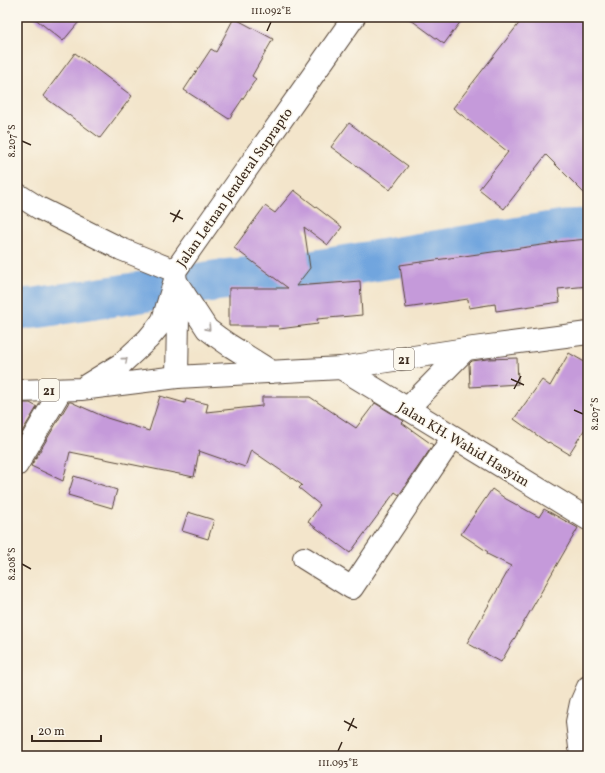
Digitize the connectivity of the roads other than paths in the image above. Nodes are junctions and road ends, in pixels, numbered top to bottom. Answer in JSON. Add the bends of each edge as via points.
{"nodes":[{"id":1,"x":354,"y":17,"type":"edge"},
{"id":2,"x":17,"y":194,"type":"edge"},
{"id":3,"x":176,"y":286,"type":"junction"},
{"id":4,"x":588,"y":333,"type":"edge"},
{"id":5,"x":466,"y":349,"type":"junction"},
{"id":6,"x":341,"y":368,"type":"junction"},
{"id":7,"x":272,"y":372,"type":"junction"},
{"id":8,"x":177,"y":377,"type":"junction"},
{"id":9,"x":71,"y":389,"type":"junction"},
{"id":10,"x":17,"y":391,"type":"edge"},
{"id":11,"x":407,"y":409,"type":"junction"},
{"id":12,"x":453,"y":437,"type":"junction"},
{"id":13,"x":17,"y":466,"type":"edge"},
{"id":14,"x":588,"y":519,"type":"edge"},
{"id":15,"x":304,"y":558,"type":"dead end"},
{"id":16,"x":588,"y":687,"type":"edge"},
{"id":17,"x":581,"y":756,"type":"edge"}],
"edges":[{"from":1,"to":3,"type":"main road","name":"Jalan Letnan Jenderal Suprapto"},
{"from":2,"to":3,"type":"main road","via":[[121,249]]},
{"from":3,"to":7,"type":"main road","one_way":true,"via":[[207,328],[229,346]]},
{"from":3,"to":8,"type":"main road"},
{"from":9,"to":3,"type":"main road","name":"Jalan Letnan Jenderal Suprapto","one_way":true,"via":[[121,364],[148,339],[163,320]]},
{"from":4,"to":5,"type":"main road","number":"21"},
{"from":5,"to":6,"type":"main road","number":"21"},
{"from":5,"to":11,"type":"main road"},
{"from":6,"to":7,"type":"main road","number":"21"},
{"from":6,"to":11,"type":"main road","name":"Jalan KH. Wahid Hasyim"},
{"from":7,"to":8,"type":"main road","number":"21"},
{"from":8,"to":9,"type":"main road","number":"21"},
{"from":9,"to":10,"type":"main road","number":"21"},
{"from":9,"to":13,"type":"main road"},
{"from":11,"to":12,"type":"main road","name":"Jalan KH. Wahid Hasyim"},
{"from":12,"to":14,"type":"main road","name":"Jalan KH. Wahid Hasyim"},
{"from":12,"to":15,"type":"main road","via":[[352,588]]},
{"from":16,"to":17,"type":"main road","via":[[576,722]]}]}
